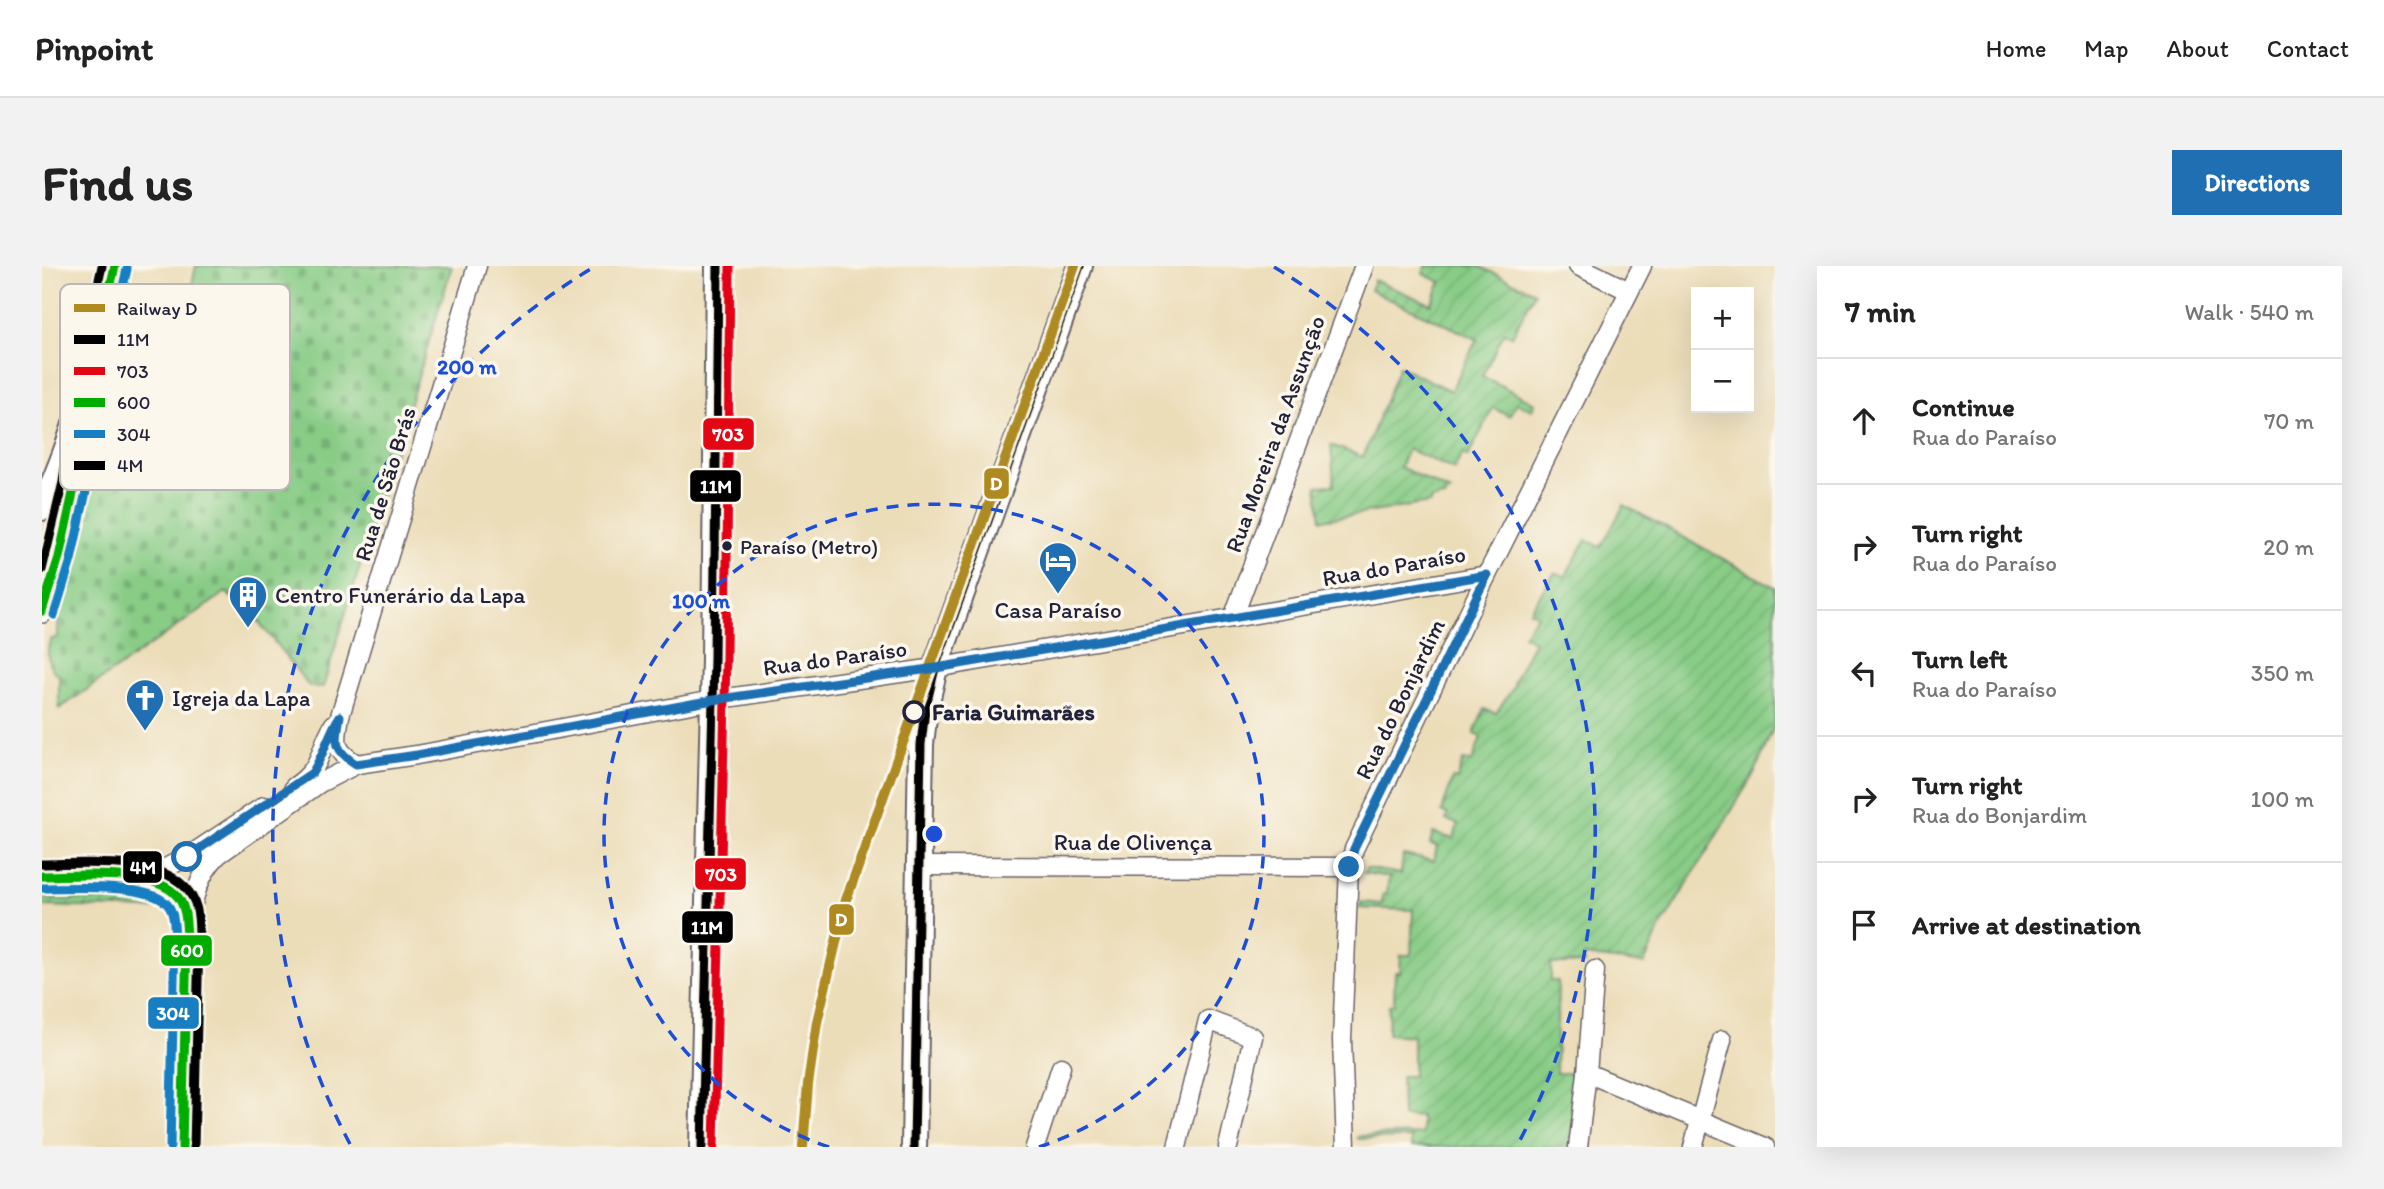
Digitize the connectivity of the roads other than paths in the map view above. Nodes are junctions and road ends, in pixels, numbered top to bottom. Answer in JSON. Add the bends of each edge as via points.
{"nodes":[{"id":1,"x":116,"y":266,"type":"edge"},
{"id":2,"x":477,"y":266,"type":"edge"},
{"id":3,"x":718,"y":266,"type":"edge"},
{"id":4,"x":1080,"y":266,"type":"edge"},
{"id":5,"x":1364,"y":266,"type":"edge"},
{"id":6,"x":1578,"y":266,"type":"edge"},
{"id":7,"x":1642,"y":266,"type":"edge"},
{"id":8,"x":1598,"y":271,"type":"edge"},
{"id":9,"x":112,"y":284,"type":"edge"},
{"id":10,"x":1629,"y":291,"type":"junction"},
{"id":11,"x":60,"y":465,"type":"edge"},
{"id":12,"x":74,"y":490,"type":"edge"},
{"id":13,"x":42,"y":508,"type":"edge"},
{"id":14,"x":42,"y":540,"type":"edge"},
{"id":15,"x":59,"y":557,"type":"junction"},
{"id":16,"x":1487,"y":575,"type":"junction"},
{"id":17,"x":42,"y":611,"type":"edge"},
{"id":18,"x":1233,"y":618,"type":"junction"},
{"id":19,"x":936,"y":668,"type":"junction"},
{"id":20,"x":713,"y":700,"type":"junction"},
{"id":21,"x":340,"y":716,"type":"junction"},
{"id":22,"x":356,"y":764,"type":"junction"},
{"id":23,"x":918,"y":866,"type":"junction"},
{"id":24,"x":1349,"y":867,"type":"junction"},
{"id":25,"x":42,"y":876,"type":"edge"},
{"id":26,"x":144,"y":879,"type":"junction"},
{"id":27,"x":187,"y":939,"type":"junction"},
{"id":28,"x":1595,"y":970,"type":"dead end"},
{"id":29,"x":1721,"y":1040,"type":"dead end"},
{"id":30,"x":1061,"y":1067,"type":"dead end"},
{"id":31,"x":1587,"y":1073,"type":"junction"},
{"id":32,"x":1699,"y":1120,"type":"junction"},
{"id":33,"x":1178,"y":1143,"type":"edge"},
{"id":34,"x":182,"y":1147,"type":"edge"},
{"id":35,"x":702,"y":1147,"type":"edge"},
{"id":36,"x":914,"y":1147,"type":"edge"},
{"id":37,"x":1035,"y":1147,"type":"edge"},
{"id":38,"x":1228,"y":1147,"type":"edge"},
{"id":39,"x":1346,"y":1147,"type":"edge"},
{"id":40,"x":1578,"y":1147,"type":"edge"},
{"id":41,"x":1693,"y":1147,"type":"edge"},
{"id":42,"x":1765,"y":1147,"type":"edge"}],
"edges":[{"from":1,"to":9,"type":"main road"},
{"from":2,"to":21,"type":"street","name":"Rua de São Brás"},
{"from":3,"to":20,"type":"main road"},
{"from":4,"to":19,"type":"main road"},
{"from":5,"to":18,"type":"street","name":"Rua Moreira da Assunção"},
{"from":6,"to":8,"type":"street"},
{"from":7,"to":10,"type":"street","name":"Rua do Bonjardim"},
{"from":8,"to":10,"type":"street"},
{"from":10,"to":16,"type":"street","name":"Rua do Bonjardim"},
{"from":11,"to":13,"type":"main road"},
{"from":12,"to":15,"type":"street"},
{"from":14,"to":15,"type":"street","via":[[55,547]]},
{"from":15,"to":17,"type":"street"},
{"from":16,"to":18,"type":"street","name":"Rua do Paraíso"},
{"from":16,"to":24,"type":"street","name":"Rua do Bonjardim"},
{"from":18,"to":19,"type":"street","name":"Rua do Paraíso"},
{"from":19,"to":20,"type":"street","name":"Rua do Paraíso"},
{"from":19,"to":23,"type":"main road","via":[[921,744]]},
{"from":20,"to":22,"type":"street","name":"Rua do Paraíso"},
{"from":20,"to":35,"type":"main road"},
{"from":21,"to":22,"type":"street","via":[[336,742],[339,751]]},
{"from":21,"to":26,"type":"street","via":[[319,762],[303,781],[187,857]]},
{"from":22,"to":27,"type":"street","name":"Rua do Paraíso","via":[[302,795],[211,862],[198,884]]},
{"from":23,"to":24,"type":"street","name":"Rua de Olivença"},
{"from":23,"to":36,"type":"main road"},
{"from":24,"to":39,"type":"street","name":"Rua do Bonjardim","via":[[1342,1040]]},
{"from":25,"to":26,"type":"street"},
{"from":26,"to":27,"type":"street","via":[[174,892],[186,915]]},
{"from":27,"to":34,"type":"street"},
{"from":28,"to":31,"type":"street"},
{"from":29,"to":32,"type":"street"},
{"from":30,"to":37,"type":"street"},
{"from":31,"to":32,"type":"street"},
{"from":31,"to":40,"type":"street"},
{"from":32,"to":41,"type":"street"},
{"from":32,"to":42,"type":"street"},
{"from":33,"to":38,"type":"street","via":[[1208,1020],[1253,1037]]}]}
